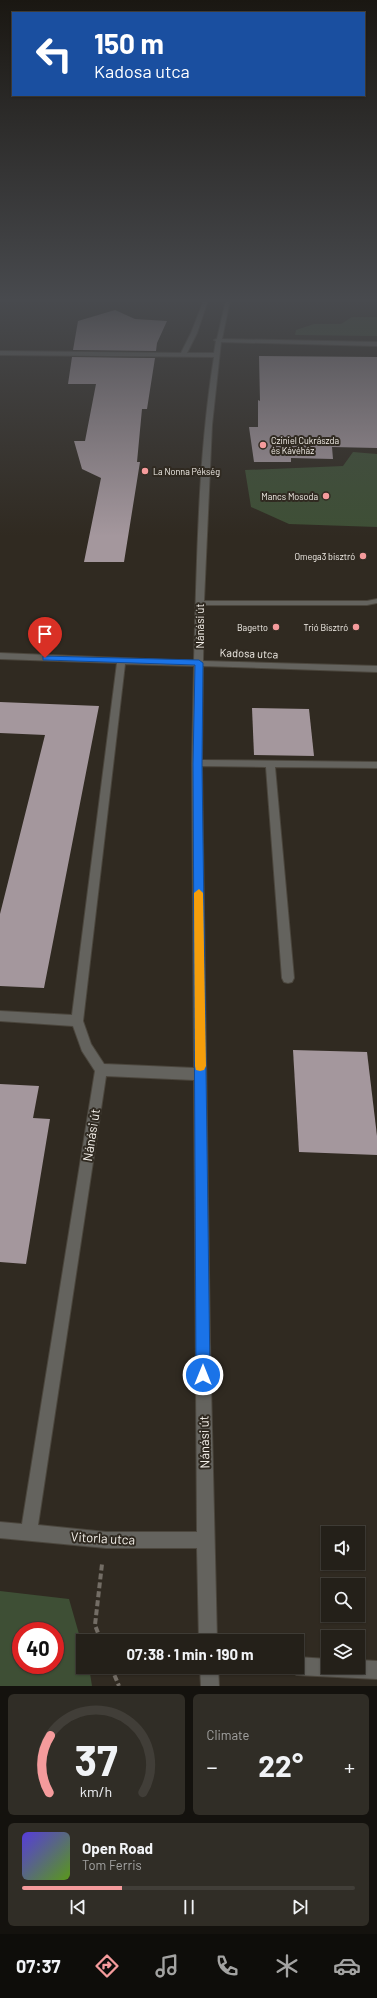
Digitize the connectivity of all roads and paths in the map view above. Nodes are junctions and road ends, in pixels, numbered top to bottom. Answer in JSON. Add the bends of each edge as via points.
{"nodes":[{"id":1,"x":214,"y":379,"type":"edge"},
{"id":2,"x":377,"y":601,"type":"edge"},
{"id":3,"x":199,"y":602,"type":"junction"},
{"id":4,"x":0,"y":656,"type":"edge"},
{"id":5,"x":121,"y":662,"type":"junction"},
{"id":6,"x":199,"y":663,"type":"junction"},
{"id":7,"x":377,"y":669,"type":"edge"},
{"id":8,"x":197,"y":764,"type":"junction"},
{"id":9,"x":270,"y":764,"type":"junction"},
{"id":10,"x":377,"y":765,"type":"edge"},
{"id":11,"x":288,"y":978,"type":"dead end"},
{"id":12,"x":0,"y":1016,"type":"edge"},
{"id":13,"x":77,"y":1021,"type":"junction"},
{"id":14,"x":101,"y":1070,"type":"junction"},
{"id":15,"x":200,"y":1074,"type":"junction"},
{"id":16,"x":0,"y":1530,"type":"edge"},
{"id":17,"x":29,"y":1532,"type":"junction"},
{"id":18,"x":106,"y":1540,"type":"junction"},
{"id":19,"x":206,"y":1540,"type":"junction"},
{"id":20,"x":98,"y":1634,"type":"edge"},
{"id":21,"x":208,"y":1634,"type":"edge"},
{"id":22,"x":304,"y":1666,"type":"edge"},
{"id":23,"x":377,"y":1670,"type":"edge"},
{"id":24,"x":114,"y":1674,"type":"edge"},
{"id":25,"x":209,"y":1674,"type":"edge"},
{"id":26,"x":119,"y":1686,"type":"edge"},
{"id":27,"x":210,"y":1686,"type":"edge"}],
"edges":[{"from":1,"to":3,"type":"street","name":"Nánási út"},
{"from":2,"to":3,"type":"street"},
{"from":3,"to":6,"type":"street","name":"Nánási út"},
{"from":4,"to":5,"type":"street","name":"Kadosa utca"},
{"from":5,"to":6,"type":"street","name":"Kadosa utca"},
{"from":5,"to":13,"type":"street"},
{"from":6,"to":7,"type":"street","name":"Kadosa utca"},
{"from":6,"to":8,"type":"street","name":"Nánási út"},
{"from":8,"to":9,"type":"street"},
{"from":8,"to":15,"type":"street","name":"Nánási út"},
{"from":9,"to":10,"type":"street"},
{"from":9,"to":11,"type":"street"},
{"from":12,"to":13,"type":"street"},
{"from":13,"to":14,"type":"street","via":[[86,1047]]},
{"from":14,"to":15,"type":"street"},
{"from":14,"to":17,"type":"street","name":"Nánási út"},
{"from":15,"to":19,"type":"street","name":"Nánási út"},
{"from":16,"to":17,"type":"street","name":"Vitorla utca"},
{"from":17,"to":18,"type":"street","name":"Vitorla utca"},
{"from":18,"to":19,"type":"street","name":"Vitorla utca"},
{"from":18,"to":20,"type":"path","via":[[95,1625]]},
{"from":19,"to":21,"type":"street","name":"Nánási út"},
{"from":22,"to":23,"type":"street"},
{"from":24,"to":26,"type":"path"},
{"from":25,"to":27,"type":"street"}]}
